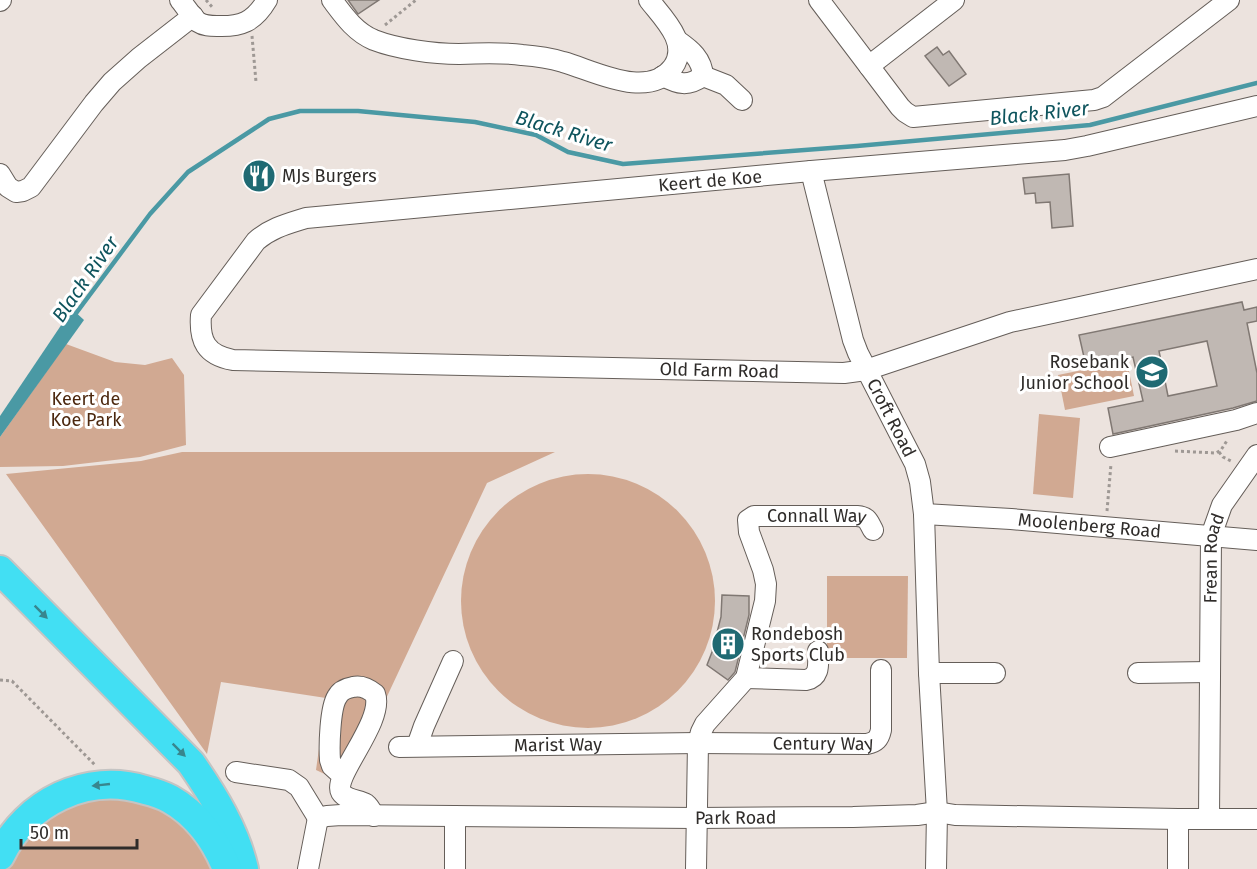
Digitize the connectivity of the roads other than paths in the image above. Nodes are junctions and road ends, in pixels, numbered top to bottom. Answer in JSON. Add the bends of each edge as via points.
{"nodes":[{"id":1,"x":180,"y":0,"type":"edge"},
{"id":2,"x":267,"y":0,"type":"edge"},
{"id":3,"x":332,"y":0,"type":"edge"},
{"id":4,"x":649,"y":0,"type":"edge"},
{"id":5,"x":819,"y":0,"type":"edge"},
{"id":6,"x":954,"y":0,"type":"edge"},
{"id":7,"x":1229,"y":0,"type":"edge"},
{"id":8,"x":193,"y":16,"type":"junction"},
{"id":9,"x":678,"y":41,"type":"junction"},
{"id":10,"x":869,"y":66,"type":"junction"},
{"id":11,"x":663,"y":76,"type":"junction"},
{"id":12,"x":703,"y":76,"type":"junction"},
{"id":13,"x":742,"y":100,"type":"dead end"},
{"id":14,"x":1257,"y":106,"type":"edge"},
{"id":15,"x":811,"y":171,"type":"junction"},
{"id":16,"x":0,"y":174,"type":"edge"},
{"id":17,"x":1257,"y":269,"type":"edge"},
{"id":18,"x":201,"y":315,"type":"joint"},
{"id":19,"x":866,"y":370,"type":"junction"},
{"id":20,"x":1257,"y":412,"type":"edge"},
{"id":21,"x":1112,"y":447,"type":"road end"},
{"id":22,"x":1257,"y":455,"type":"edge"},
{"id":23,"x":924,"y":514,"type":"junction"},
{"id":24,"x":873,"y":530,"type":"dead end"},
{"id":25,"x":1212,"y":536,"type":"junction"},
{"id":26,"x":1257,"y":540,"type":"edge"},
{"id":27,"x":0,"y":570,"type":"edge"},
{"id":28,"x":818,"y":651,"type":"dead end"},
{"id":29,"x":453,"y":661,"type":"dead end"},
{"id":30,"x":881,"y":670,"type":"dead end"},
{"id":31,"x":1210,"y":672,"type":"junction"},
{"id":32,"x":929,"y":673,"type":"junction"},
{"id":33,"x":995,"y":673,"type":"dead end"},
{"id":34,"x":1138,"y":673,"type":"dead end"},
{"id":35,"x":746,"y":678,"type":"junction"},
{"id":36,"x":698,"y":743,"type":"junction"},
{"id":37,"x":236,"y":772,"type":"dead end"},
{"id":38,"x":342,"y":776,"type":"dead end"},
{"id":39,"x":937,"y":812,"type":"junction"},
{"id":40,"x":374,"y":816,"type":"junction"},
{"id":41,"x":455,"y":816,"type":"junction"},
{"id":42,"x":318,"y":818,"type":"junction"},
{"id":43,"x":696,"y":818,"type":"junction"},
{"id":44,"x":1178,"y":819,"type":"junction"},
{"id":45,"x":1209,"y":819,"type":"junction"},
{"id":46,"x":1257,"y":819,"type":"edge"},
{"id":47,"x":0,"y":856,"type":"edge"},
{"id":48,"x":227,"y":869,"type":"edge"},
{"id":49,"x":244,"y":869,"type":"edge"},
{"id":50,"x":308,"y":869,"type":"edge"},
{"id":51,"x":455,"y":869,"type":"edge"},
{"id":52,"x":696,"y":869,"type":"edge"},
{"id":53,"x":936,"y":869,"type":"edge"},
{"id":54,"x":1178,"y":869,"type":"edge"}],
"edges":[{"from":1,"to":8,"type":"street"},
{"from":2,"to":8,"type":"street","via":[[258,15],[240,25],[202,24]]},
{"from":3,"to":11,"type":"street","via":[[359,32],[392,46],[436,53],[501,52],[542,58],[621,81],[645,82]]},
{"from":4,"to":9,"type":"street"},
{"from":5,"to":10,"type":"street"},
{"from":6,"to":10,"type":"street"},
{"from":7,"to":10,"type":"street","via":[[1094,100],[913,117],[900,107]]},
{"from":8,"to":16,"type":"street","via":[[112,82],[31,187],[16,192]]},
{"from":9,"to":11,"type":"street","via":[[675,64]]},
{"from":9,"to":12,"type":"street","via":[[698,58]]},
{"from":11,"to":12,"type":"street","via":[[684,84]]},
{"from":12,"to":13,"type":"street","via":[[726,86]]},
{"from":14,"to":15,"type":"street","name":"Keert de Koe","via":[[1065,150]]},
{"from":15,"to":18,"type":"street","name":"Keert de Koe","via":[[306,218],[276,227],[256,241]]},
{"from":15,"to":19,"type":"street","name":"Croft Road","via":[[853,340]]},
{"from":17,"to":19,"type":"street","name":"Old Farm Road","via":[[1010,322]]},
{"from":18,"to":19,"type":"street","name":"Old Farm Road","via":[[203,341],[210,351],[233,360],[815,373]]},
{"from":19,"to":23,"type":"street","name":"Croft Road","via":[[915,465]]},
{"from":20,"to":21,"type":"street"},
{"from":22,"to":25,"type":"street","name":"Frean Road","via":[[1222,505]]},
{"from":23,"to":25,"type":"street","name":"Moolenberg Road"},
{"from":23,"to":32,"type":"street","name":"Croft Road"},
{"from":24,"to":35,"type":"street","name":"Connall Way","via":[[864,517],[754,516],[748,520],[766,592]]},
{"from":25,"to":26,"type":"street","name":"Moolenberg Road"},
{"from":25,"to":31,"type":"street","name":"Frean Road"},
{"from":27,"to":49,"type":"highway","one_way":true,"via":[[191,763],[216,799]]},
{"from":28,"to":35,"type":"street","via":[[818,668],[812,679]]},
{"from":29,"to":36,"type":"street","name":"Marist Way","via":[[424,726],[408,746]]},
{"from":30,"to":36,"type":"street","name":"Century Way","via":[[881,730],[875,742]]},
{"from":31,"to":34,"type":"street"},
{"from":31,"to":45,"type":"street","name":"Frean Road"},
{"from":32,"to":33,"type":"street"},
{"from":32,"to":39,"type":"street","name":"Croft Road"},
{"from":35,"to":36,"type":"street","name":"Connall Way","via":[[705,724]]},
{"from":36,"to":43,"type":"street"},
{"from":37,"to":42,"type":"street","via":[[289,780],[299,787]]},
{"from":38,"to":40,"type":"street","via":[[342,793],[366,804]]},
{"from":39,"to":43,"type":"street","name":"Park Road"},
{"from":39,"to":44,"type":"street","name":"Park Road"},
{"from":39,"to":53,"type":"street","name":"Croft Road"},
{"from":40,"to":41,"type":"street","name":"Park Road"},
{"from":40,"to":42,"type":"street","name":"Park Road"},
{"from":41,"to":43,"type":"street","name":"Park Road"},
{"from":41,"to":51,"type":"street"},
{"from":42,"to":50,"type":"street"},
{"from":43,"to":52,"type":"street"},
{"from":44,"to":45,"type":"street","name":"Park Road"},
{"from":44,"to":54,"type":"street"},
{"from":45,"to":46,"type":"street","name":"Park Road"},
{"from":48,"to":47,"type":"highway","one_way":true,"via":[[211,837],[179,805],[136,787],[111,784],[61,795],[39,807],[19,827]]}]}
